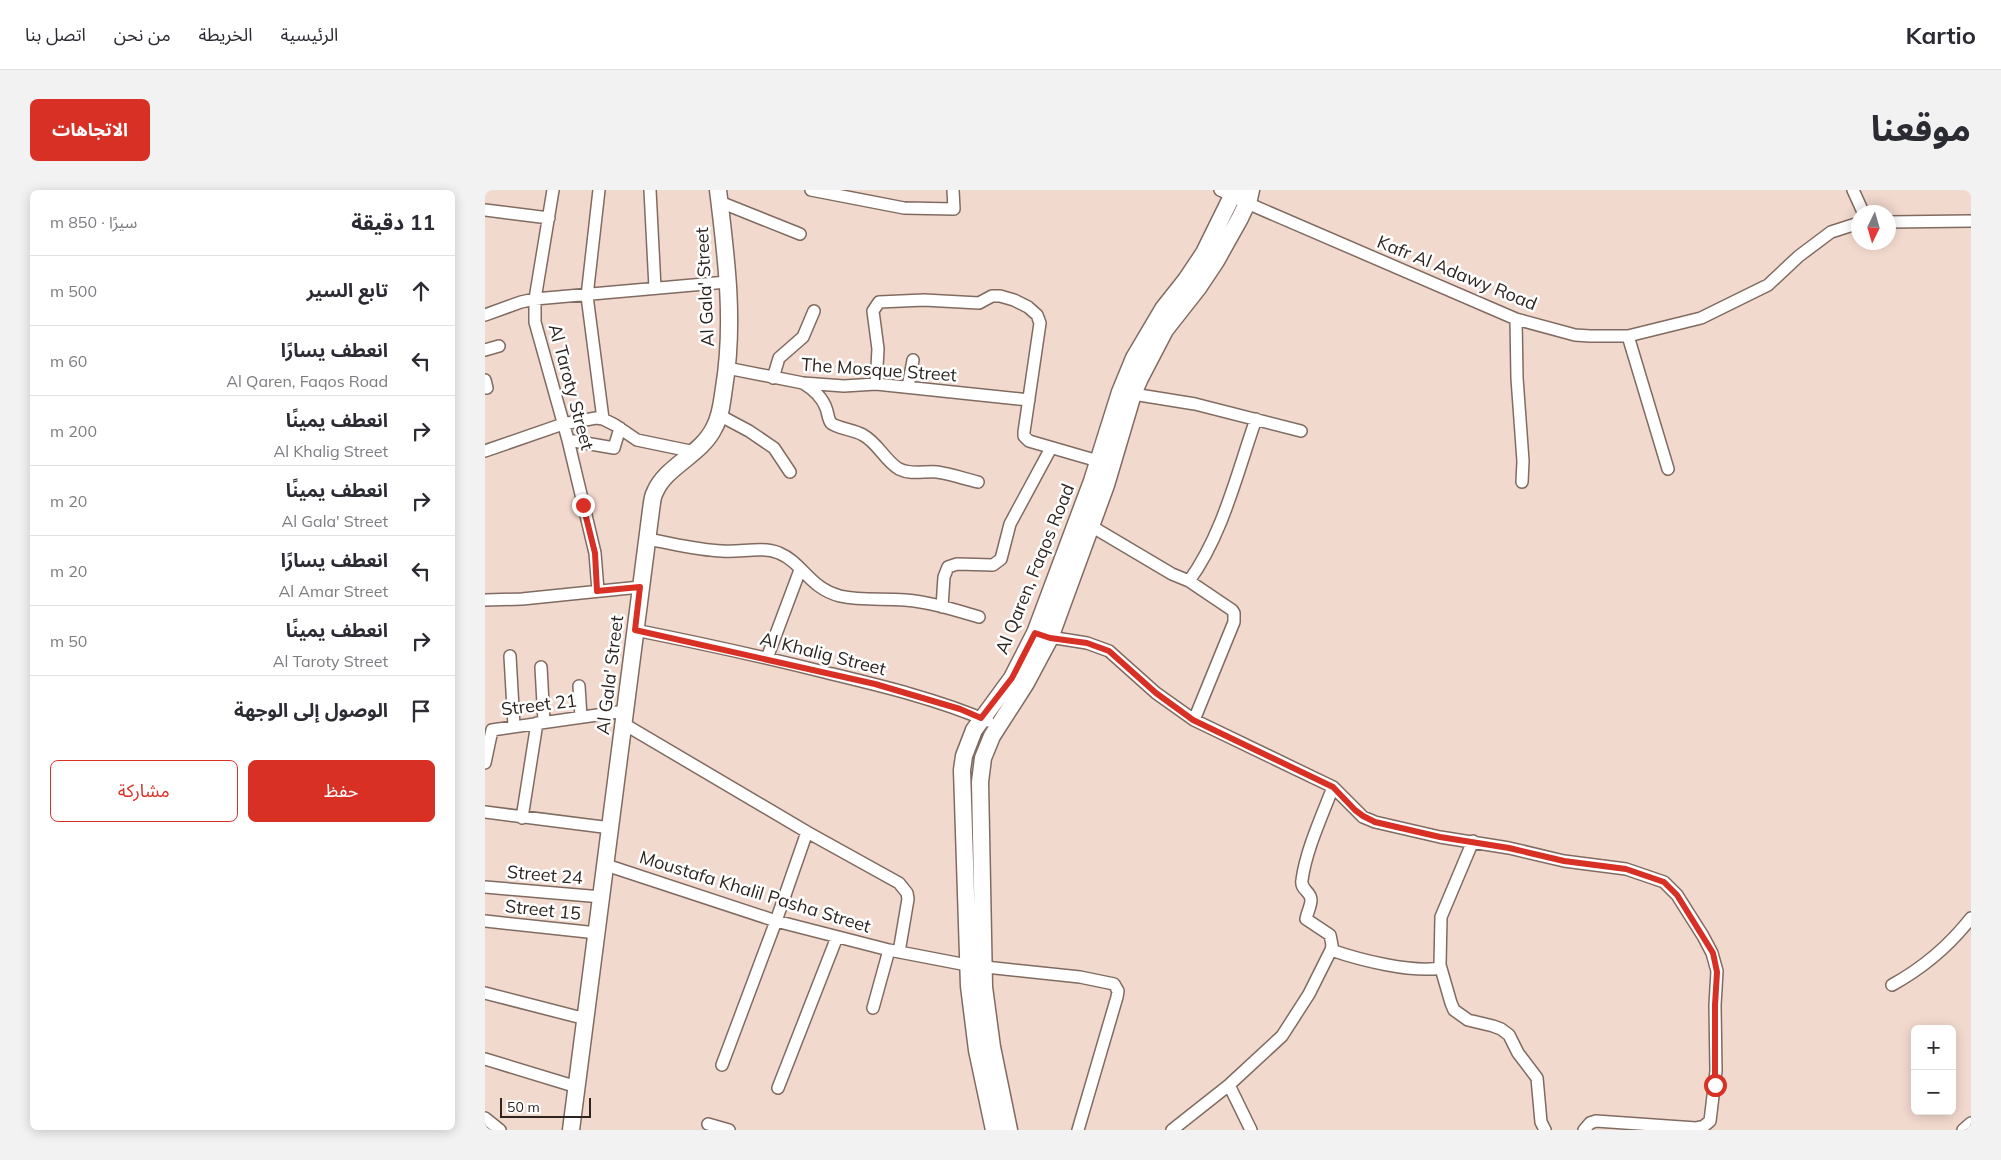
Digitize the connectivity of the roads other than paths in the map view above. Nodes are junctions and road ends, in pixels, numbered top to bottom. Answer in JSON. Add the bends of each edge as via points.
{"nodes":[{"id":1,"x":553,"y":190,"type":"edge"},
{"id":2,"x":599,"y":190,"type":"edge"},
{"id":3,"x":650,"y":190,"type":"edge"},
{"id":4,"x":811,"y":190,"type":"edge"},
{"id":5,"x":953,"y":190,"type":"edge"},
{"id":6,"x":1853,"y":190,"type":"edge"},
{"id":7,"x":1229,"y":192,"type":"edge"},
{"id":8,"x":719,"y":196,"type":"edge"},
{"id":9,"x":1249,"y":197,"type":"edge"},
{"id":10,"x":1860,"y":205,"type":"edge"},
{"id":11,"x":485,"y":210,"type":"edge"},
{"id":12,"x":549,"y":218,"type":"junction"},
{"id":13,"x":1971,"y":221,"type":"edge"},
{"id":14,"x":1896,"y":222,"type":"edge"},
{"id":15,"x":1851,"y":226,"type":"edge"},
{"id":16,"x":800,"y":234,"type":"dead end"},
{"id":17,"x":727,"y":282,"type":"junction"},
{"id":18,"x":655,"y":288,"type":"junction"},
{"id":19,"x":587,"y":296,"type":"junction"},
{"id":20,"x":535,"y":299,"type":"junction"},
{"id":21,"x":814,"y":311,"type":"dead end"},
{"id":22,"x":485,"y":315,"type":"edge"},
{"id":23,"x":1516,"y":319,"type":"junction"},
{"id":24,"x":1628,"y":336,"type":"junction"},
{"id":25,"x":499,"y":346,"type":"dead end"},
{"id":26,"x":485,"y":350,"type":"edge"},
{"id":27,"x":913,"y":360,"type":"dead end"},
{"id":28,"x":727,"y":368,"type":"junction"},
{"id":29,"x":773,"y":378,"type":"junction"},
{"id":30,"x":803,"y":383,"type":"junction"},
{"id":31,"x":876,"y":384,"type":"junction"},
{"id":32,"x":908,"y":387,"type":"junction"},
{"id":33,"x":1133,"y":394,"type":"junction"},
{"id":34,"x":1029,"y":400,"type":"junction"},
{"id":35,"x":719,"y":415,"type":"junction"},
{"id":36,"x":603,"y":419,"type":"junction"},
{"id":37,"x":1256,"y":419,"type":"junction"},
{"id":38,"x":563,"y":424,"type":"junction"},
{"id":39,"x":620,"y":428,"type":"junction"},
{"id":40,"x":1301,"y":431,"type":"dead end"},
{"id":41,"x":568,"y":440,"type":"junction"},
{"id":42,"x":1051,"y":448,"type":"junction"},
{"id":43,"x":485,"y":451,"type":"edge"},
{"id":44,"x":695,"y":452,"type":"junction"},
{"id":45,"x":1098,"y":461,"type":"junction"},
{"id":46,"x":1668,"y":469,"type":"dead end"},
{"id":47,"x":790,"y":472,"type":"dead end"},
{"id":48,"x":978,"y":482,"type":"dead end"},
{"id":49,"x":1522,"y":482,"type":"dead end"},
{"id":50,"x":1099,"y":483,"type":"junction"},
{"id":51,"x":1091,"y":526,"type":"junction"},
{"id":52,"x":647,"y":539,"type":"junction"},
{"id":53,"x":1070,"y":562,"type":"junction"},
{"id":54,"x":801,"y":570,"type":"junction"},
{"id":55,"x":1189,"y":581,"type":"junction"},
{"id":56,"x":640,"y":587,"type":"junction"},
{"id":57,"x":597,"y":591,"type":"junction"},
{"id":58,"x":485,"y":600,"type":"edge"},
{"id":59,"x":942,"y":607,"type":"junction"},
{"id":60,"x":979,"y":617,"type":"dead end"},
{"id":61,"x":635,"y":630,"type":"junction"},
{"id":62,"x":1042,"y":636,"type":"junction"},
{"id":63,"x":510,"y":656,"type":"dead end"},
{"id":64,"x":767,"y":658,"type":"junction"},
{"id":65,"x":541,"y":667,"type":"dead end"},
{"id":66,"x":579,"y":686,"type":"dead end"},
{"id":67,"x":581,"y":717,"type":"junction"},
{"id":68,"x":625,"y":718,"type":"junction"},
{"id":69,"x":981,"y":718,"type":"junction"},
{"id":70,"x":1193,"y":720,"type":"junction"},
{"id":71,"x":541,"y":722,"type":"junction"},
{"id":72,"x":513,"y":726,"type":"junction"},
{"id":73,"x":999,"y":726,"type":"junction"},
{"id":74,"x":485,"y":763,"type":"edge"},
{"id":75,"x":1333,"y":787,"type":"junction"},
{"id":76,"x":485,"y":812,"type":"edge"},
{"id":77,"x":522,"y":818,"type":"junction"},
{"id":78,"x":611,"y":828,"type":"junction"},
{"id":79,"x":807,"y":832,"type":"junction"},
{"id":80,"x":1473,"y":841,"type":"junction"},
{"id":81,"x":607,"y":865,"type":"junction"},
{"id":82,"x":485,"y":887,"type":"edge"},
{"id":83,"x":602,"y":897,"type":"junction"},
{"id":84,"x":1971,"y":918,"type":"edge"},
{"id":85,"x":776,"y":920,"type":"junction"},
{"id":86,"x":485,"y":921,"type":"edge"},
{"id":87,"x":597,"y":933,"type":"junction"},
{"id":88,"x":837,"y":937,"type":"junction"},
{"id":89,"x":1331,"y":950,"type":"junction"},
{"id":90,"x":894,"y":951,"type":"junction"},
{"id":91,"x":975,"y":966,"type":"junction"},
{"id":92,"x":1441,"y":968,"type":"junction"},
{"id":93,"x":1892,"y":985,"type":"dead end"},
{"id":94,"x":485,"y":993,"type":"edge"},
{"id":95,"x":873,"y":1008,"type":"dead end"},
{"id":96,"x":586,"y":1018,"type":"junction"},
{"id":97,"x":485,"y":1059,"type":"edge"},
{"id":98,"x":722,"y":1065,"type":"dead end"},
{"id":99,"x":1229,"y":1085,"type":"junction"},
{"id":100,"x":577,"y":1088,"type":"junction"},
{"id":101,"x":778,"y":1088,"type":"dead end"},
{"id":102,"x":485,"y":1118,"type":"edge"},
{"id":103,"x":1971,"y":1123,"type":"edge"},
{"id":104,"x":708,"y":1124,"type":"dead end"},
{"id":105,"x":500,"y":1130,"type":"edge"},
{"id":106,"x":571,"y":1130,"type":"edge"},
{"id":107,"x":729,"y":1130,"type":"edge"},
{"id":108,"x":1007,"y":1130,"type":"edge"},
{"id":109,"x":1078,"y":1130,"type":"edge"},
{"id":110,"x":1172,"y":1130,"type":"edge"},
{"id":111,"x":1251,"y":1130,"type":"edge"},
{"id":112,"x":1545,"y":1130,"type":"edge"},
{"id":113,"x":1584,"y":1130,"type":"edge"},
{"id":114,"x":1963,"y":1130,"type":"edge"}],
"edges":[{"from":1,"to":12,"type":"street","name":"Al Taroty Street"},
{"from":2,"to":19,"type":"street"},
{"from":3,"to":18,"type":"street"},
{"from":4,"to":5,"type":"street","via":[[904,208],[954,209]]},
{"from":6,"to":10,"type":"street"},
{"from":7,"to":9,"type":"street","name":"Kafr Al Adawy Road"},
{"from":7,"to":45,"type":"main road","name":"Al Qaren, Faqos Road","via":[[1204,253],[1158,317],[1135,358],[1120,392]]},
{"from":8,"to":16,"type":"street"},
{"from":8,"to":17,"type":"main road","name":"Al Gala' Street"},
{"from":9,"to":23,"type":"street","name":"Kafr Al Adawy Road"},
{"from":9,"to":33,"type":"main road","name":"Al Qaren, Faqos Road","via":[[1207,274],[1156,346]]},
{"from":11,"to":12,"type":"street"},
{"from":12,"to":20,"type":"street","name":"Al Taroty Street"},
{"from":13,"to":14,"type":"street"},
{"from":15,"to":24,"type":"street","name":"Kafr Al Adawy Road","via":[[1831,232],[1768,285],[1726,307],[1701,318]]},
{"from":17,"to":18,"type":"street"},
{"from":17,"to":28,"type":"main road","name":"Al Gala' Street","via":[[730,318]]},
{"from":18,"to":19,"type":"street"},
{"from":19,"to":20,"type":"street"},
{"from":19,"to":36,"type":"street"},
{"from":20,"to":22,"type":"street"},
{"from":20,"to":38,"type":"street","name":"Al Taroty Street","via":[[536,330]]},
{"from":21,"to":29,"type":"street","via":[[803,338],[779,358]]},
{"from":23,"to":24,"type":"street","name":"Kafr Al Adawy Road","via":[[1575,335]]},
{"from":23,"to":49,"type":"street"},
{"from":24,"to":46,"type":"street"},
{"from":25,"to":26,"type":"street"},
{"from":27,"to":32,"type":"street"},
{"from":28,"to":29,"type":"street","name":"The Mosque Street"},
{"from":28,"to":35,"type":"main road","name":"Al Gala' Street"},
{"from":29,"to":30,"type":"street","name":"The Mosque Street"},
{"from":30,"to":31,"type":"street","name":"The Mosque Street"},
{"from":30,"to":48,"type":"street","via":[[819,396],[833,425],[864,435],[901,470],[940,473]]},
{"from":31,"to":32,"type":"street","name":"The Mosque Street"},
{"from":31,"to":34,"type":"street","via":[[878,349],[873,311],[876,304],[924,300],[979,303],[1000,296],[1028,307],[1040,322]]},
{"from":32,"to":34,"type":"street","name":"The Mosque Street"},
{"from":33,"to":37,"type":"street","via":[[1195,404]]},
{"from":33,"to":50,"type":"main road","name":"Al Qaren, Faqos Road"},
{"from":34,"to":42,"type":"street","via":[[1025,436],[1029,441]]},
{"from":35,"to":44,"type":"main road","name":"Al Gala' Street","via":[[714,429]]},
{"from":35,"to":47,"type":"street","via":[[774,448]]},
{"from":36,"to":38,"type":"street","via":[[589,418]]},
{"from":36,"to":39,"type":"street"},
{"from":37,"to":40,"type":"street"},
{"from":37,"to":55,"type":"street","via":[[1223,514]]},
{"from":38,"to":41,"type":"street","name":"Al Taroty Street"},
{"from":38,"to":43,"type":"street"},
{"from":39,"to":41,"type":"street","via":[[615,448]]},
{"from":39,"to":44,"type":"street","via":[[637,440]]},
{"from":41,"to":57,"type":"street","name":"Al Taroty Street","via":[[595,553]]},
{"from":42,"to":45,"type":"street"},
{"from":42,"to":59,"type":"street","via":[[1010,524],[1001,558],[993,565],[957,564],[949,567],[944,576]]},
{"from":44,"to":52,"type":"main road","name":"Al Gala' Street","via":[[669,474],[655,492]]},
{"from":45,"to":50,"type":"main road","name":"Al Qaren, Faqos Road"},
{"from":50,"to":51,"type":"main road","name":"Al Qaren, Faqos Road"},
{"from":50,"to":53,"type":"main road","name":"Al Qaren, Faqos Road"},
{"from":51,"to":53,"type":"main road","name":"Al Qaren, Faqos Road"},
{"from":51,"to":55,"type":"street"},
{"from":52,"to":54,"type":"street","via":[[721,551],[768,550],[786,557]]},
{"from":52,"to":56,"type":"main road","name":"Al Gala' Street"},
{"from":53,"to":62,"type":"main road","name":"Al Qaren, Faqos Road"},
{"from":54,"to":59,"type":"street","via":[[825,591],[840,596],[904,600]]},
{"from":54,"to":64,"type":"street"},
{"from":55,"to":70,"type":"street","via":[[1232,610],[1235,618]]},
{"from":56,"to":57,"type":"street"},
{"from":56,"to":61,"type":"main road","name":"Al Gala' Street"},
{"from":57,"to":58,"type":"street"},
{"from":59,"to":60,"type":"street"},
{"from":61,"to":64,"type":"street","name":"Al Khalig Street"},
{"from":61,"to":68,"type":"main road","name":"Al Gala' Street"},
{"from":62,"to":69,"type":"main road","name":"Al Qaren, Faqos Road"},
{"from":62,"to":70,"type":"street","via":[[1087,643],[1109,651],[1156,693]]},
{"from":62,"to":73,"type":"main road","name":"Al Qaren, Faqos Road","via":[[1031,676]]},
{"from":63,"to":72,"type":"street"},
{"from":64,"to":69,"type":"street","name":"Al Khalig Street","via":[[875,684]]},
{"from":65,"to":71,"type":"street"},
{"from":66,"to":67,"type":"street"},
{"from":67,"to":68,"type":"street","name":"Street 21"},
{"from":67,"to":71,"type":"street","name":"Street 21"},
{"from":68,"to":78,"type":"main road","name":"Al Gala' Street"},
{"from":68,"to":79,"type":"street"},
{"from":69,"to":73,"type":"street","name":"Al Khalig Street"},
{"from":69,"to":91,"type":"main road","name":"Al Qaren, Faqos Road","via":[[968,743],[962,770]]},
{"from":70,"to":75,"type":"street"},
{"from":71,"to":72,"type":"street","name":"Street 21"},
{"from":71,"to":77,"type":"street"},
{"from":72,"to":74,"type":"street","name":"Street 21","via":[[491,730]]},
{"from":73,"to":91,"type":"main road","name":"Al Qaren, Faqos Road","via":[[985,753],[980,782]]},
{"from":75,"to":80,"type":"street","via":[[1355,810],[1375,822]]},
{"from":75,"to":89,"type":"street","via":[[1301,882],[1311,901],[1307,919],[1330,935]]},
{"from":76,"to":77,"type":"street"},
{"from":77,"to":78,"type":"street"},
{"from":78,"to":81,"type":"main road","name":"Al Gala' Street"},
{"from":79,"to":85,"type":"street"},
{"from":79,"to":90,"type":"street","via":[[904,888],[907,899]]},
{"from":80,"to":92,"type":"street","via":[[1441,917]]},
{"from":80,"to":113,"type":"street","via":[[1578,864],[1626,869],[1664,882],[1677,895],[1713,953],[1717,972],[1716,1071],[1710,1121],[1696,1128],[1597,1121],[1590,1122]]},
{"from":81,"to":83,"type":"main road","name":"Al Gala' Street"},
{"from":81,"to":85,"type":"street","name":"Moustafa Khalil Pasha Street"},
{"from":82,"to":83,"type":"street","name":"Street 24"},
{"from":83,"to":87,"type":"main road","name":"Al Gala' Street"},
{"from":84,"to":93,"type":"street","via":[[1934,957]]},
{"from":85,"to":88,"type":"street","name":"Moustafa Khalil Pasha Street"},
{"from":85,"to":98,"type":"street"},
{"from":86,"to":87,"type":"street","name":"Street 15"},
{"from":87,"to":96,"type":"main road","name":"Al Gala' Street"},
{"from":88,"to":90,"type":"street","name":"Moustafa Khalil Pasha Street"},
{"from":88,"to":101,"type":"street"},
{"from":89,"to":92,"type":"street","via":[[1407,968]]},
{"from":89,"to":99,"type":"street","via":[[1289,1025],[1273,1046]]},
{"from":90,"to":91,"type":"street","name":"Moustafa Khalil Pasha Street"},
{"from":90,"to":95,"type":"street"},
{"from":91,"to":108,"type":"main road","name":"Al Qaren, Faqos Road"},
{"from":91,"to":109,"type":"street","name":"Moustafa Khalil Pasha Street","via":[[1081,977],[1110,982],[1117,987],[1117,997]]},
{"from":92,"to":112,"type":"street","via":[[1455,1010],[1468,1020],[1493,1026],[1509,1035],[1537,1078],[1541,1122]]},
{"from":94,"to":96,"type":"street"},
{"from":96,"to":100,"type":"main road","name":"Al Gala' Street"},
{"from":97,"to":100,"type":"street"},
{"from":99,"to":110,"type":"street"},
{"from":99,"to":111,"type":"street"},
{"from":100,"to":106,"type":"main road","name":"Al Gala' Street"},
{"from":102,"to":105,"type":"street"},
{"from":103,"to":114,"type":"street"},
{"from":104,"to":107,"type":"street"}]}
